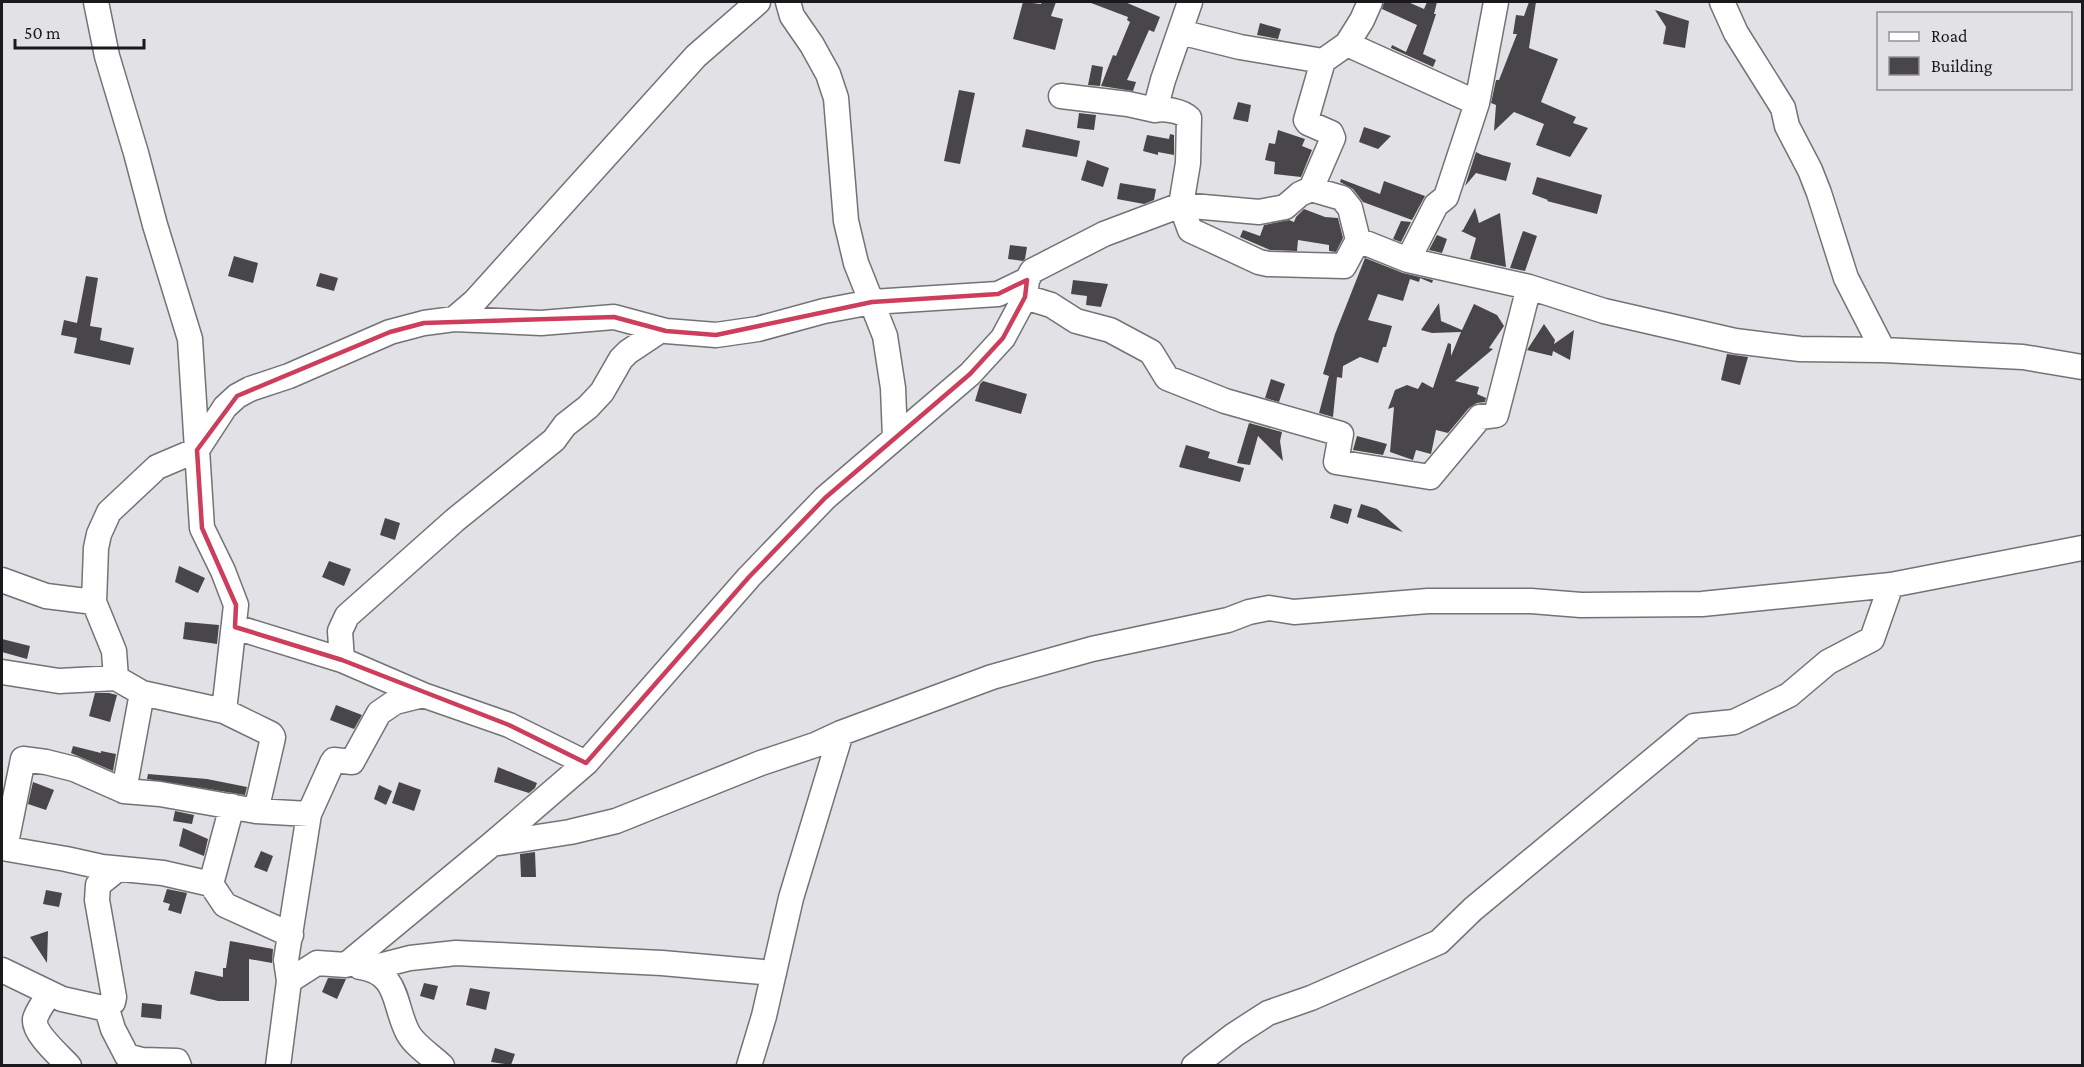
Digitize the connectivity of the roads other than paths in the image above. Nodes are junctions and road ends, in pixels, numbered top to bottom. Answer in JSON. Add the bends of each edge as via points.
{"nodes":[{"id":1,"x":96,"y":2,"type":"edge"},
{"id":2,"x":758,"y":2,"type":"edge"},
{"id":3,"x":788,"y":2,"type":"edge"},
{"id":4,"x":1190,"y":2,"type":"edge"},
{"id":5,"x":1370,"y":2,"type":"edge"},
{"id":6,"x":1496,"y":2,"type":"edge"},
{"id":7,"x":1722,"y":2,"type":"edge"},
{"id":8,"x":1180,"y":32,"type":"junction"},
{"id":9,"x":1347,"y":44,"type":"junction"},
{"id":10,"x":1323,"y":61,"type":"junction"},
{"id":11,"x":1061,"y":96,"type":"dead end"},
{"id":12,"x":1477,"y":103,"type":"junction"},
{"id":13,"x":1155,"y":110,"type":"junction"},
{"id":14,"x":1311,"y":189,"type":"junction"},
{"id":15,"x":1181,"y":205,"type":"junction"},
{"id":16,"x":1358,"y":240,"type":"junction"},
{"id":17,"x":1408,"y":260,"type":"junction"},
{"id":18,"x":1529,"y":287,"type":"junction"},
{"id":19,"x":1026,"y":289,"type":"junction"},
{"id":20,"x":872,"y":302,"type":"junction"},
{"id":21,"x":454,"y":319,"type":"junction"},
{"id":22,"x":661,"y":330,"type":"junction"},
{"id":23,"x":1882,"y":350,"type":"junction"},
{"id":24,"x":2082,"y":367,"type":"edge"},
{"id":25,"x":895,"y":438,"type":"junction"},
{"id":26,"x":197,"y":450,"type":"junction"},
{"id":27,"x":2082,"y":548,"type":"edge"},
{"id":28,"x":2,"y":580,"type":"edge"},
{"id":29,"x":1891,"y":585,"type":"junction"},
{"id":30,"x":94,"y":602,"type":"junction"},
{"id":31,"x":235,"y":627,"type":"junction"},
{"id":32,"x":342,"y":660,"type":"junction"},
{"id":33,"x":2,"y":672,"type":"edge"},
{"id":34,"x":116,"y":678,"type":"junction"},
{"id":35,"x":142,"y":693,"type":"junction"},
{"id":36,"x":423,"y":695,"type":"junction"},
{"id":37,"x":224,"y":711,"type":"junction"},
{"id":38,"x":841,"y":733,"type":"junction"},
{"id":39,"x":586,"y":763,"type":"junction"},
{"id":40,"x":124,"y":791,"type":"junction"},
{"id":41,"x":232,"y":806,"type":"junction"},
{"id":42,"x":256,"y":811,"type":"junction"},
{"id":43,"x":309,"y":814,"type":"junction"},
{"id":44,"x":492,"y":844,"type":"junction"},
{"id":45,"x":3,"y":848,"type":"edge"},
{"id":46,"x":118,"y":869,"type":"junction"},
{"id":47,"x":211,"y":884,"type":"junction"},
{"id":48,"x":291,"y":935,"type":"junction"},
{"id":49,"x":346,"y":965,"type":"junction"},
{"id":50,"x":371,"y":968,"type":"junction"},
{"id":51,"x":2,"y":970,"type":"edge"},
{"id":52,"x":774,"y":973,"type":"junction"},
{"id":53,"x":289,"y":981,"type":"junction"},
{"id":54,"x":50,"y":994,"type":"junction"},
{"id":55,"x":104,"y":1008,"type":"junction"},
{"id":56,"x":69,"y":1065,"type":"edge"},
{"id":57,"x":179,"y":1065,"type":"edge"},
{"id":58,"x":278,"y":1065,"type":"edge"},
{"id":59,"x":442,"y":1065,"type":"edge"},
{"id":60,"x":749,"y":1065,"type":"edge"},
{"id":61,"x":1194,"y":1065,"type":"edge"}],
"edges":[{"from":1,"to":26,"type":"street","via":[[107,56],[188,330]]},
{"from":2,"to":21,"type":"street","via":[[696,56],[475,301]]},
{"from":3,"to":20,"type":"street","via":[[792,16],[828,74],[836,98],[846,221],[855,263]]},
{"from":4,"to":8,"type":"street"},
{"from":5,"to":9,"type":"street"},
{"from":6,"to":12,"type":"street"},
{"from":7,"to":23,"type":"street","via":[[1736,33],[1783,108],[1787,126],[1819,193],[1846,278]]},
{"from":8,"to":10,"type":"street"},
{"from":8,"to":13,"type":"street"},
{"from":9,"to":10,"type":"street"},
{"from":9,"to":12,"type":"street"},
{"from":10,"to":14,"type":"street","via":[[1306,120],[1331,133],[1333,138]]},
{"from":11,"to":13,"type":"street"},
{"from":12,"to":17,"type":"street","via":[[1446,197],[1436,205]]},
{"from":13,"to":15,"type":"street","via":[[1190,118]]},
{"from":14,"to":15,"type":"street","via":[[1285,207],[1259,212]]},
{"from":14,"to":16,"type":"street","via":[[1342,198],[1350,208]]},
{"from":15,"to":16,"type":"street","via":[[1190,230],[1264,263],[1344,266]]},
{"from":15,"to":19,"type":"street","via":[[1104,234],[1032,271]]},
{"from":16,"to":17,"type":"street"},
{"from":17,"to":18,"type":"street"},
{"from":18,"to":19,"type":"street","via":[[1496,415],[1480,417],[1430,477],[1336,462],[1341,434],[1225,401],[1167,378],[1151,352],[1110,330],[1076,321]]},
{"from":18,"to":23,"type":"street","via":[[1604,311],[1735,341],[1800,349]]},
{"from":19,"to":20,"type":"street"},
{"from":19,"to":25,"type":"street","via":[[1003,338],[970,374]]},
{"from":20,"to":22,"type":"street","via":[[733,333]]},
{"from":20,"to":25,"type":"street","via":[[885,336]]},
{"from":21,"to":22,"type":"street","via":[[541,323],[614,316]]},
{"from":21,"to":26,"type":"street","via":[[390,332],[250,389],[225,407]]},
{"from":22,"to":32,"type":"street","via":[[621,359],[602,392],[554,440],[455,520],[347,616],[340,631]]},
{"from":23,"to":24,"type":"street","via":[[2023,357]]},
{"from":25,"to":39,"type":"street","via":[[825,498],[749,577]]},
{"from":26,"to":30,"type":"street","via":[[148,474],[109,512],[96,548]]},
{"from":26,"to":31,"type":"street","via":[[202,528],[236,604]]},
{"from":27,"to":29,"type":"street"},
{"from":28,"to":30,"type":"street","via":[[46,596]]},
{"from":29,"to":38,"type":"street","via":[[1702,604],[1428,601],[1294,612],[1269,608],[992,677]]},
{"from":29,"to":61,"type":"street","via":[[1872,639],[1828,662],[1789,695],[1734,722],[1694,726],[1473,909],[1439,942],[1268,1013]]},
{"from":30,"to":34,"type":"street","via":[[114,651]]},
{"from":31,"to":32,"type":"street"},
{"from":31,"to":37,"type":"street"},
{"from":32,"to":36,"type":"street"},
{"from":33,"to":34,"type":"street","via":[[59,681]]},
{"from":34,"to":35,"type":"street"},
{"from":35,"to":37,"type":"street"},
{"from":35,"to":40,"type":"street"},
{"from":36,"to":39,"type":"street","via":[[508,725]]},
{"from":36,"to":43,"type":"street","via":[[395,702],[380,714],[352,762],[334,760]]},
{"from":37,"to":42,"type":"street","via":[[273,737]]},
{"from":38,"to":44,"type":"street","via":[[616,821]]},
{"from":38,"to":52,"type":"street","via":[[791,898]]},
{"from":39,"to":44,"type":"street"},
{"from":40,"to":41,"type":"street"},
{"from":40,"to":45,"type":"street","via":[[74,769],[23,759]]},
{"from":41,"to":42,"type":"street"},
{"from":41,"to":47,"type":"street"},
{"from":42,"to":43,"type":"street"},
{"from":43,"to":48,"type":"street"},
{"from":44,"to":49,"type":"street"},
{"from":45,"to":46,"type":"street"},
{"from":46,"to":47,"type":"street","via":[[163,873]]},
{"from":46,"to":55,"type":"street","via":[[98,885],[114,997]]},
{"from":47,"to":48,"type":"street","via":[[225,904]]},
{"from":48,"to":53,"type":"street","via":[[286,960]]},
{"from":49,"to":50,"type":"street"},
{"from":49,"to":53,"type":"street","via":[[317,963]]},
{"from":50,"to":52,"type":"street","via":[[410,958],[456,953]]},
{"from":50,"to":59,"type":"street","via":[[391,984],[409,1035]]},
{"from":51,"to":54,"type":"street"},
{"from":52,"to":60,"type":"street"},
{"from":53,"to":58,"type":"street"},
{"from":54,"to":55,"type":"street"},
{"from":54,"to":56,"type":"street","via":[[35,1018],[36,1025]]},
{"from":55,"to":57,"type":"street","via":[[109,1011],[127,1056],[177,1061]]}]}
